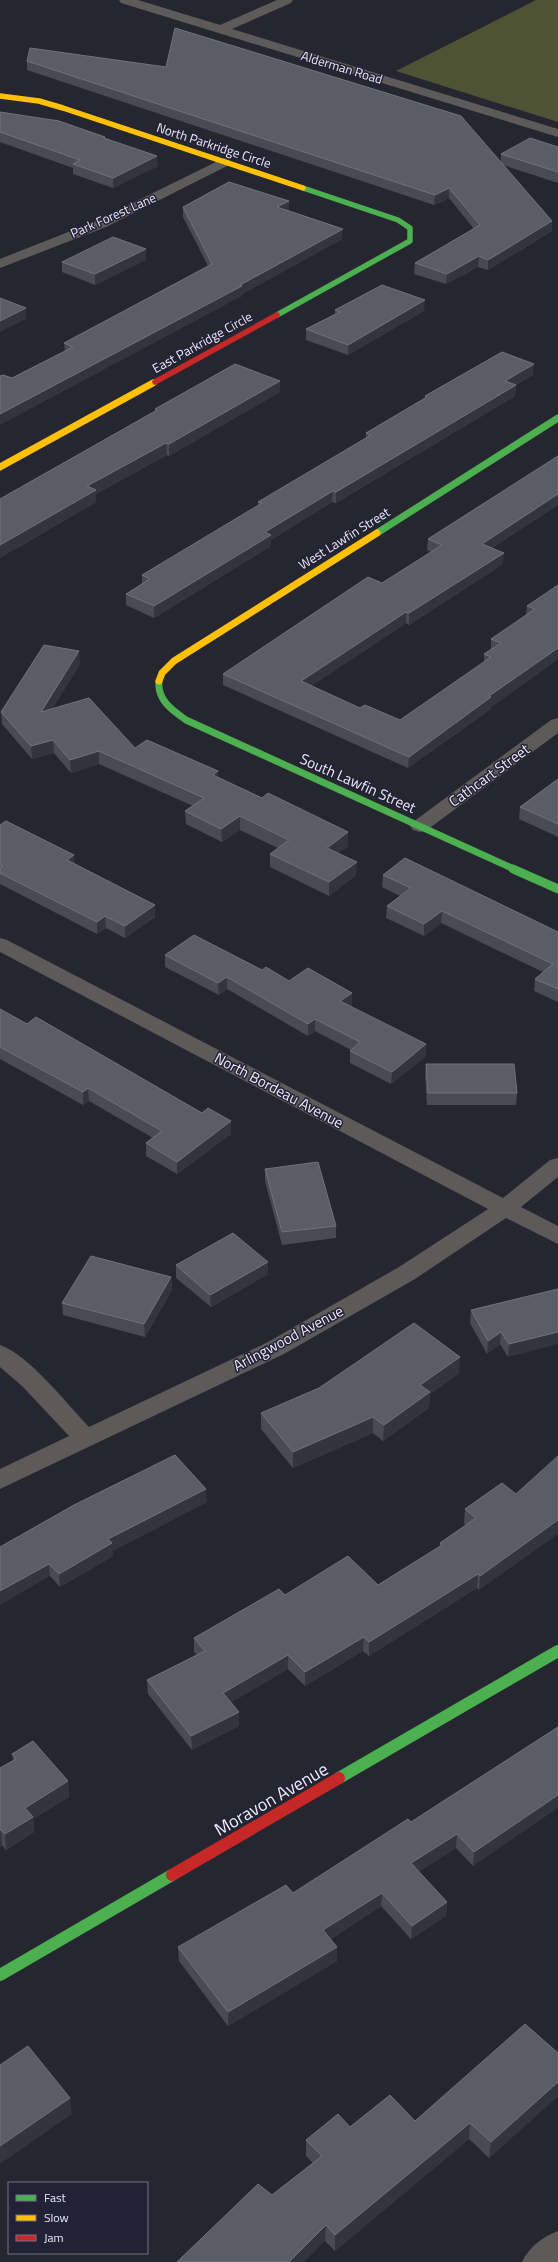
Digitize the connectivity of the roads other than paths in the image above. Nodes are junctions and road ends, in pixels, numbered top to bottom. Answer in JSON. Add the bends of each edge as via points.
{"nodes":[{"id":1,"x":125,"y":0,"type":"edge"},
{"id":2,"x":287,"y":0,"type":"edge"},
{"id":3,"x":221,"y":29,"type":"junction"},
{"id":4,"x":0,"y":96,"type":"edge"},
{"id":5,"x":558,"y":133,"type":"edge"},
{"id":6,"x":224,"y":162,"type":"junction"},
{"id":7,"x":411,"y":234,"type":"joint"},
{"id":8,"x":0,"y":264,"type":"edge"},
{"id":9,"x":558,"y":418,"type":"edge"},
{"id":10,"x":0,"y":468,"type":"edge"},
{"id":11,"x":158,"y":690,"type":"joint"},
{"id":12,"x":558,"y":724,"type":"edge"},
{"id":13,"x":420,"y":826,"type":"junction"},
{"id":14,"x":558,"y":889,"type":"edge"},
{"id":15,"x":0,"y":944,"type":"edge"},
{"id":16,"x":558,"y":1165,"type":"edge"},
{"id":17,"x":505,"y":1208,"type":"junction"},
{"id":18,"x":558,"y":1236,"type":"edge"},
{"id":19,"x":0,"y":1354,"type":"edge"},
{"id":20,"x":86,"y":1439,"type":"junction"},
{"id":21,"x":0,"y":1480,"type":"edge"},
{"id":22,"x":558,"y":1651,"type":"edge"},
{"id":23,"x":0,"y":1975,"type":"edge"},
{"id":24,"x":558,"y":2246,"type":"edge"},
{"id":25,"x":538,"y":2262,"type":"edge"}],
"edges":[{"from":1,"to":3,"type":"street","name":"Alderman Road"},
{"from":2,"to":3,"type":"street"},
{"from":3,"to":5,"type":"street","name":"Alderman Road"},
{"from":4,"to":6,"type":"street","name":"North Parkridge Circle","via":[[39,101],[63,108]]},
{"from":6,"to":7,"type":"street","name":"North Parkridge Circle","via":[[398,220],[410,228]]},
{"from":6,"to":8,"type":"street","name":"Park Forest Lane","via":[[101,224]]},
{"from":7,"to":10,"type":"street","name":"East Parkridge Circle","via":[[410,241],[402,247]]},
{"from":9,"to":11,"type":"street","name":"West Lawfin Street","via":[[174,661],[160,676]]},
{"from":11,"to":13,"type":"street","name":"South Lawfin Street","via":[[165,705],[186,720]]},
{"from":12,"to":13,"type":"street","name":"Cathcart Street"},
{"from":13,"to":14,"type":"street","name":"South Lawfin Street"},
{"from":15,"to":17,"type":"street","name":"North Bordeau Avenue"},
{"from":16,"to":17,"type":"street","name":"Arlingwood Avenue"},
{"from":17,"to":18,"type":"street","name":"North Bordeau Avenue"},
{"from":17,"to":20,"type":"street","name":"Arlingwood Avenue","via":[[407,1273],[276,1348]]},
{"from":19,"to":20,"type":"street","via":[[31,1380]]},
{"from":20,"to":21,"type":"street","name":"Arlingwood Avenue"},
{"from":22,"to":23,"type":"street","name":"Moravon Avenue"},
{"from":24,"to":25,"type":"street"}]}
